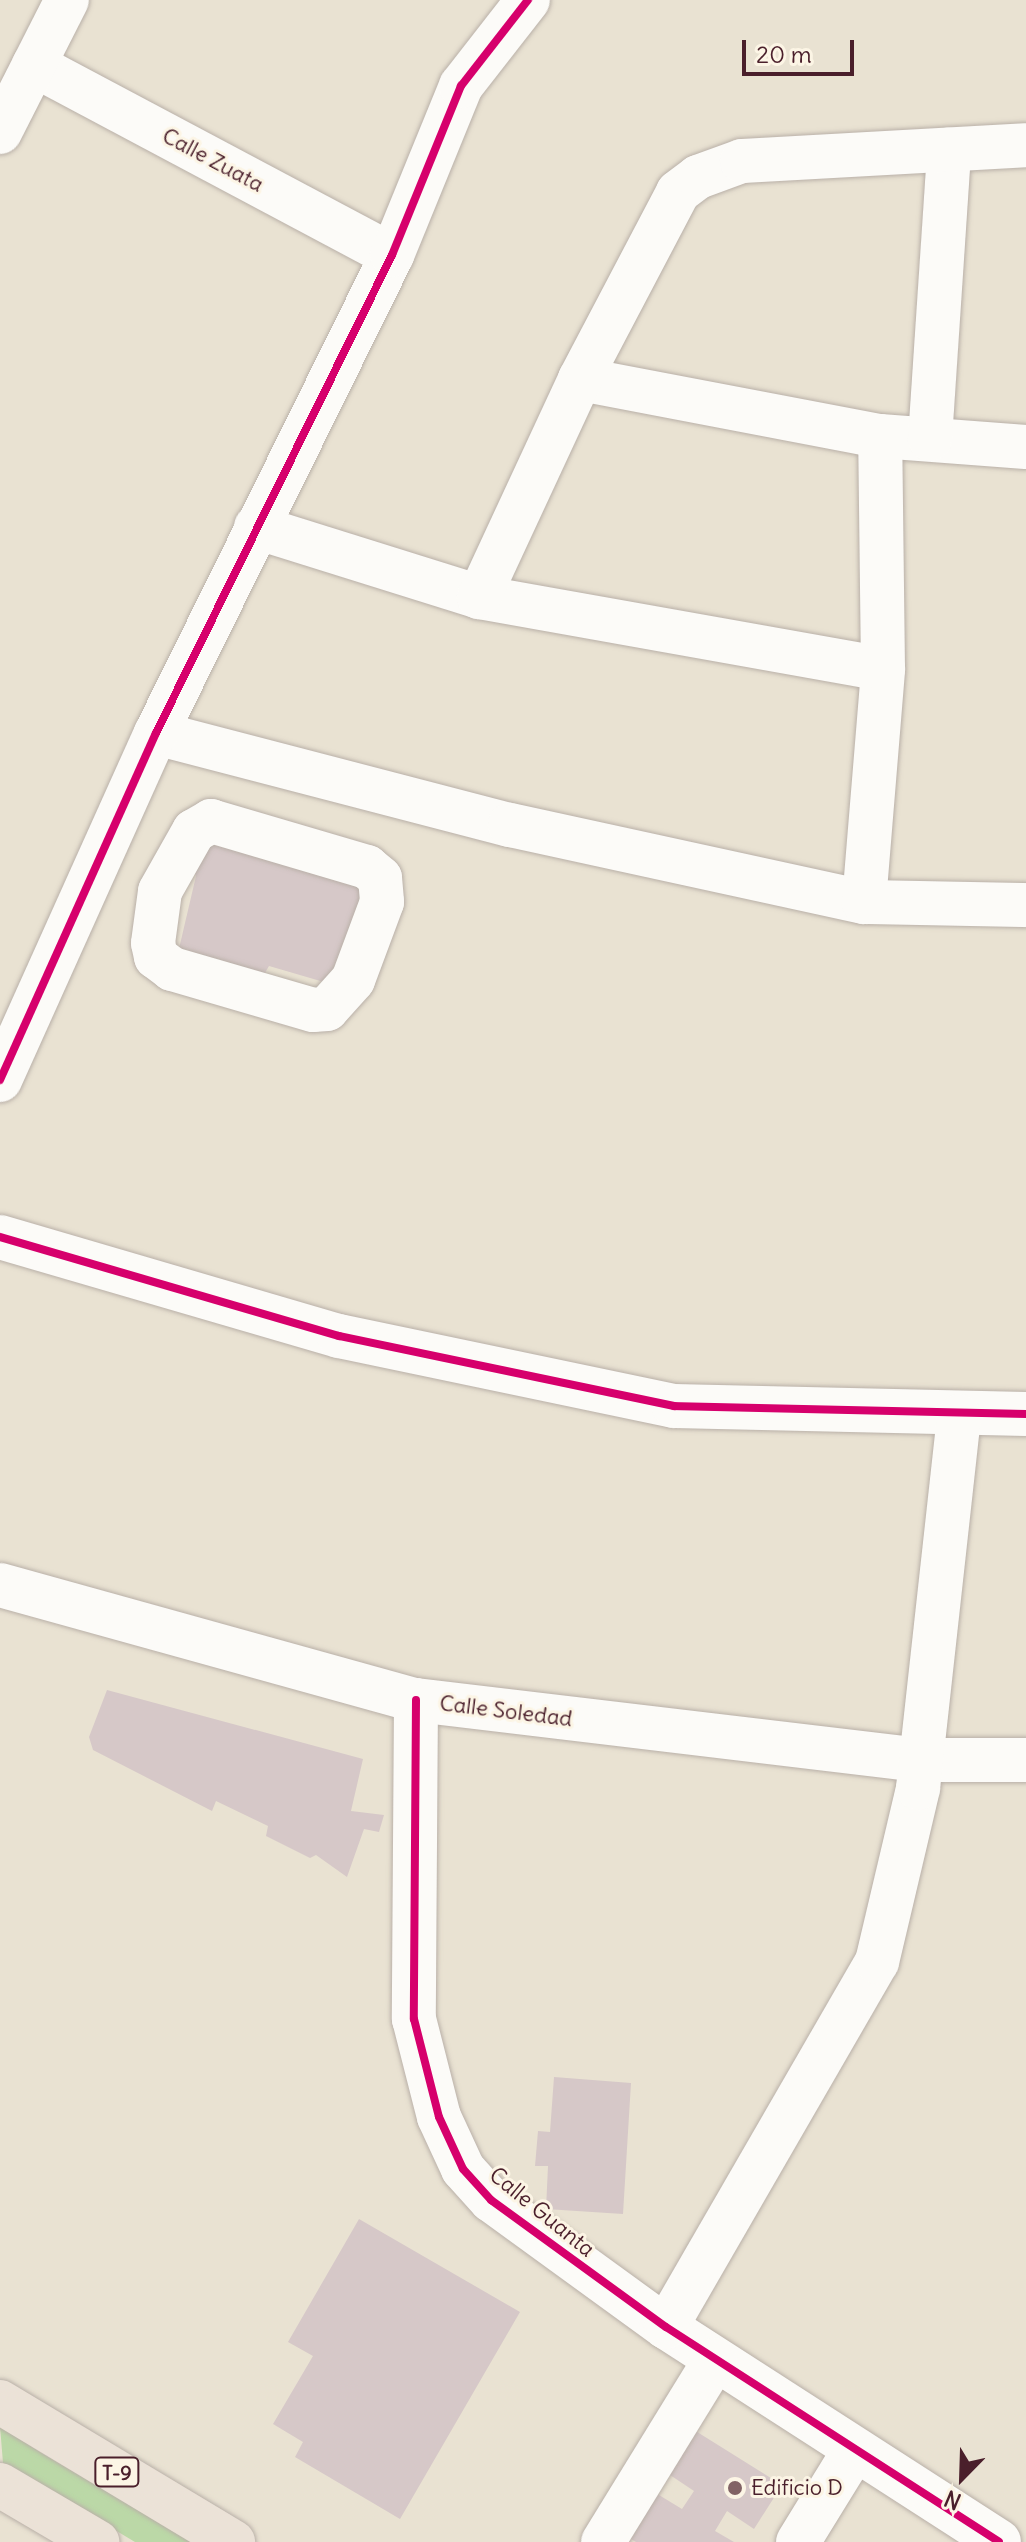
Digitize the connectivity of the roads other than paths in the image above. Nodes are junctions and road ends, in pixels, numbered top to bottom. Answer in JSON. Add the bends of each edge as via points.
{"nodes":[{"id":1,"x":67,"y":0,"type":"edge"},
{"id":2,"x":528,"y":0,"type":"edge"},
{"id":3,"x":34,"y":65,"type":"junction"},
{"id":4,"x":0,"y":132,"type":"edge"},
{"id":5,"x":1026,"y":145,"type":"edge"},
{"id":6,"x":949,"y":150,"type":"junction"},
{"id":7,"x":392,"y":255,"type":"junction"},
{"id":8,"x":580,"y":379,"type":"junction"},
{"id":9,"x":880,"y":436,"type":"junction"},
{"id":10,"x":930,"y":439,"type":"junction"},
{"id":11,"x":1026,"y":447,"type":"edge"},
{"id":12,"x":256,"y":527,"type":"junction"},
{"id":13,"x":479,"y":597,"type":"junction"},
{"id":14,"x":883,"y":669,"type":"junction"},
{"id":15,"x":156,"y":733,"type":"junction"},
{"id":16,"x":101,"y":855,"type":"junction"},
{"id":17,"x":160,"y":891,"type":"junction"},
{"id":18,"x":864,"y":902,"type":"junction"},
{"id":19,"x":1026,"y":905,"type":"edge"},
{"id":20,"x":0,"y":1080,"type":"edge"},
{"id":21,"x":0,"y":1237,"type":"edge"},
{"id":22,"x":1026,"y":1414,"type":"edge"},
{"id":23,"x":959,"y":1416,"type":"junction"},
{"id":24,"x":0,"y":1585,"type":"edge"},
{"id":25,"x":416,"y":1700,"type":"junction"},
{"id":26,"x":920,"y":1760,"type":"junction"},
{"id":27,"x":1026,"y":1760,"type":"edge"},
{"id":28,"x":666,"y":2327,"type":"junction"},
{"id":29,"x":715,"y":2360,"type":"junction"},
{"id":30,"x":0,"y":2402,"type":"edge"},
{"id":31,"x":854,"y":2451,"type":"junction"},
{"id":32,"x":0,"y":2485,"type":"edge"},
{"id":33,"x":97,"y":2542,"type":"edge"},
{"id":34,"x":233,"y":2542,"type":"edge"},
{"id":35,"x":603,"y":2542,"type":"edge"},
{"id":36,"x":798,"y":2542,"type":"edge"},
{"id":37,"x":999,"y":2542,"type":"edge"}],
"edges":[{"from":1,"to":3,"type":"street"},
{"from":2,"to":7,"type":"street","via":[[461,86]]},
{"from":3,"to":4,"type":"street"},
{"from":3,"to":7,"type":"street","name":"Calle Zuata"},
{"from":5,"to":6,"type":"street"},
{"from":6,"to":8,"type":"street","via":[[742,161],[698,177],[678,192]]},
{"from":6,"to":10,"type":"street"},
{"from":7,"to":12,"type":"street"},
{"from":8,"to":9,"type":"street"},
{"from":8,"to":13,"type":"street"},
{"from":9,"to":10,"type":"street"},
{"from":9,"to":14,"type":"street"},
{"from":10,"to":11,"type":"street"},
{"from":12,"to":13,"type":"street"},
{"from":12,"to":15,"type":"street"},
{"from":13,"to":14,"type":"street"},
{"from":14,"to":18,"type":"street"},
{"from":15,"to":16,"type":"street"},
{"from":15,"to":18,"type":"street","via":[[510,825]]},
{"from":16,"to":17,"type":"street"},
{"from":16,"to":20,"type":"street"},
{"from":17,"to":17,"type":"street","via":[[153,943],[164,963],[313,1010],[327,1009],[342,999],[353,980],[383,887],[367,867],[223,821],[194,831]]},
{"from":18,"to":19,"type":"street"},
{"from":21,"to":23,"type":"street","via":[[339,1336],[674,1406]]},
{"from":22,"to":23,"type":"street"},
{"from":23,"to":26,"type":"street"},
{"from":24,"to":25,"type":"street","name":"Calle Soledad"},
{"from":25,"to":26,"type":"street","name":"Calle Soledad"},
{"from":25,"to":28,"type":"street","name":"Calle Guanta","via":[[414,2019],[439,2117],[463,2169],[491,2200]]},
{"from":26,"to":27,"type":"street","name":"Calle Soledad"},
{"from":26,"to":28,"type":"street","via":[[877,1962],[827,2057]]},
{"from":28,"to":29,"type":"street","name":"Calle Guanta"},
{"from":29,"to":31,"type":"street","name":"Calle Guanta"},
{"from":29,"to":35,"type":"street"},
{"from":30,"to":34,"type":"main road","number":"T-9"},
{"from":31,"to":36,"type":"street"},
{"from":31,"to":37,"type":"street","name":"Calle Guanta"},
{"from":32,"to":33,"type":"main road"}]}
